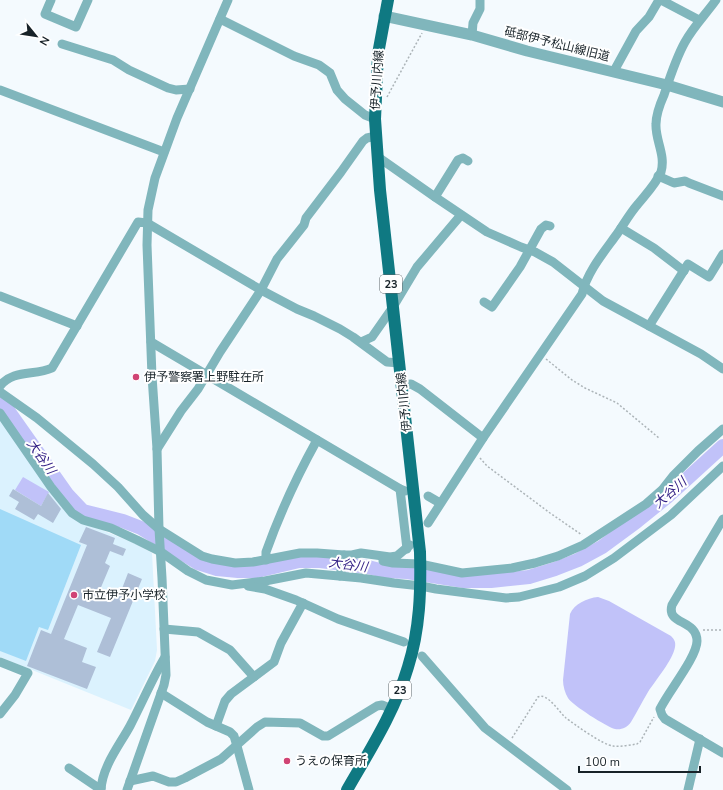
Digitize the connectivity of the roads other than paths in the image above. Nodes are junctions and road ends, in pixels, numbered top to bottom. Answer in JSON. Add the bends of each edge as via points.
{"nodes":[{"id":1,"x":52,"y":0,"type":"edge"},
{"id":2,"x":88,"y":0,"type":"edge"},
{"id":3,"x":228,"y":0,"type":"edge"},
{"id":4,"x":388,"y":0,"type":"edge"},
{"id":5,"x":480,"y":0,"type":"edge"},
{"id":6,"x":660,"y":0,"type":"edge"},
{"id":7,"x":716,"y":0,"type":"edge"},
{"id":8,"x":384,"y":16,"type":"junction"},
{"id":9,"x":220,"y":19,"type":"junction"},
{"id":10,"x":699,"y":20,"type":"junction"},
{"id":11,"x":472,"y":35,"type":"junction"},
{"id":12,"x":62,"y":44,"type":"dead end"},
{"id":13,"x":614,"y":71,"type":"junction"},
{"id":14,"x":667,"y":85,"type":"junction"},
{"id":15,"x":190,"y":89,"type":"junction"},
{"id":16,"x":0,"y":90,"type":"edge"},
{"id":17,"x":723,"y":102,"type":"edge"},
{"id":18,"x":375,"y":119,"type":"junction"},
{"id":19,"x":376,"y":136,"type":"junction"},
{"id":20,"x":164,"y":152,"type":"junction"},
{"id":21,"x":378,"y":156,"type":"junction"},
{"id":22,"x":468,"y":161,"type":"dead end"},
{"id":23,"x":658,"y":176,"type":"junction"},
{"id":24,"x":722,"y":193,"type":"edge"},
{"id":25,"x":435,"y":197,"type":"junction"},
{"id":26,"x":461,"y":215,"type":"junction"},
{"id":27,"x":147,"y":223,"type":"junction"},
{"id":28,"x":550,"y":226,"type":"dead end"},
{"id":29,"x":621,"y":228,"type":"junction"},
{"id":30,"x":530,"y":250,"type":"junction"},
{"id":31,"x":723,"y":254,"type":"edge"},
{"id":32,"x":684,"y":271,"type":"junction"},
{"id":33,"x":584,"y":285,"type":"junction"},
{"id":34,"x":261,"y":290,"type":"junction"},
{"id":35,"x":0,"y":296,"type":"edge"},
{"id":36,"x":484,"y":302,"type":"dead end"},
{"id":37,"x":393,"y":307,"type":"junction"},
{"id":38,"x":77,"y":326,"type":"junction"},
{"id":39,"x":649,"y":326,"type":"junction"},
{"id":40,"x":151,"y":342,"type":"junction"},
{"id":41,"x":360,"y":342,"type":"junction"},
{"id":42,"x":400,"y":363,"type":"junction"},
{"id":43,"x":723,"y":369,"type":"edge"},
{"id":44,"x":207,"y":374,"type":"junction"},
{"id":45,"x":402,"y":385,"type":"junction"},
{"id":46,"x":0,"y":386,"type":"edge"},
{"id":47,"x":0,"y":392,"type":"edge"},
{"id":48,"x":0,"y":413,"type":"edge"},
{"id":49,"x":723,"y":429,"type":"edge"},
{"id":50,"x":483,"y":438,"type":"junction"},
{"id":51,"x":317,"y":440,"type":"junction"},
{"id":52,"x":157,"y":449,"type":"junction"},
{"id":53,"x":723,"y":466,"type":"edge"},
{"id":54,"x":428,"y":496,"type":"dead end"},
{"id":55,"x":440,"y":503,"type":"junction"},
{"id":56,"x":723,"y":518,"type":"edge"},
{"id":57,"x":428,"y":523,"type":"dead end"},
{"id":58,"x":159,"y":531,"type":"junction"},
{"id":59,"x":160,"y":551,"type":"junction"},
{"id":60,"x":346,"y":557,"type":"junction"},
{"id":61,"x":266,"y":560,"type":"junction"},
{"id":62,"x":341,"y":574,"type":"junction"},
{"id":63,"x":421,"y":574,"type":"junction"},
{"id":64,"x":239,"y":584,"type":"junction"},
{"id":65,"x":303,"y":603,"type":"junction"},
{"id":66,"x":164,"y":629,"type":"junction"},
{"id":67,"x":404,"y":642,"type":"dead end"},
{"id":68,"x":166,"y":655,"type":"junction"},
{"id":69,"x":422,"y":656,"type":"dead end"},
{"id":70,"x":0,"y":662,"type":"edge"},
{"id":71,"x":254,"y":677,"type":"junction"},
{"id":72,"x":162,"y":693,"type":"junction"},
{"id":73,"x":392,"y":708,"type":"junction"},
{"id":74,"x":0,"y":714,"type":"edge"},
{"id":75,"x":216,"y":726,"type":"junction"},
{"id":76,"x":700,"y":739,"type":"junction"},
{"id":77,"x":237,"y":746,"type":"junction"},
{"id":78,"x":723,"y":753,"type":"edge"},
{"id":79,"x":69,"y":768,"type":"dead end"},
{"id":80,"x":128,"y":786,"type":"edge"},
{"id":81,"x":101,"y":789,"type":"edge"},
{"id":82,"x":249,"y":790,"type":"edge"},
{"id":83,"x":347,"y":790,"type":"edge"},
{"id":84,"x":567,"y":790,"type":"edge"},
{"id":85,"x":688,"y":790,"type":"edge"}],
"edges":[{"from":1,"to":2,"type":"street","via":[[45,14],[76,27]]},
{"from":3,"to":9,"type":"street"},
{"from":4,"to":8,"type":"main road","name":"伊予川内線","number":"23"},
{"from":5,"to":11,"type":"street","via":[[480,9],[473,23]]},
{"from":6,"to":10,"type":"street"},
{"from":6,"to":13,"type":"street","via":[[636,31]]},
{"from":7,"to":10,"type":"street"},
{"from":8,"to":11,"type":"street","name":"砥部伊予松山線旧道"},
{"from":8,"to":18,"type":"main road","name":"伊予川内線","number":"23","via":[[376,72]]},
{"from":9,"to":15,"type":"street"},
{"from":9,"to":18,"type":"street","via":[[330,73],[337,90],[345,100]]},
{"from":10,"to":14,"type":"street","via":[[685,42]]},
{"from":11,"to":13,"type":"street","name":"砥部伊予松山線旧道"},
{"from":12,"to":15,"type":"street","via":[[113,60],[168,88]]},
{"from":13,"to":14,"type":"street","name":"砥部伊予松山線旧道"},
{"from":14,"to":17,"type":"street","name":"砥部伊予松山線旧道"},
{"from":14,"to":23,"type":"street","via":[[656,125],[662,152]]},
{"from":15,"to":20,"type":"street"},
{"from":16,"to":20,"type":"street"},
{"from":18,"to":19,"type":"main road","name":"伊予川内線","number":"23"},
{"from":19,"to":21,"type":"main road","name":"伊予川内線","number":"23"},
{"from":19,"to":34,"type":"street","via":[[363,141],[283,251]]},
{"from":20,"to":27,"type":"street","via":[[150,197]]},
{"from":21,"to":25,"type":"street"},
{"from":21,"to":37,"type":"main road","name":"伊予川内線","number":"23"},
{"from":22,"to":25,"type":"street","via":[[463,158],[458,160]]},
{"from":23,"to":24,"type":"street","via":[[674,183],[685,181]]},
{"from":23,"to":29,"type":"street"},
{"from":25,"to":26,"type":"street"},
{"from":26,"to":30,"type":"street","via":[[487,232]]},
{"from":26,"to":37,"type":"street","via":[[417,267]]},
{"from":27,"to":34,"type":"street"},
{"from":27,"to":38,"type":"street","via":[[138,222]]},
{"from":27,"to":40,"type":"street"},
{"from":28,"to":30,"type":"street","via":[[546,225],[541,229]]},
{"from":29,"to":32,"type":"street","via":[[654,248]]},
{"from":29,"to":33,"type":"street"},
{"from":30,"to":33,"type":"street","via":[[553,262]]},
{"from":30,"to":36,"type":"street","via":[[492,307]]},
{"from":31,"to":32,"type":"street","via":[[709,277],[688,264]]},
{"from":32,"to":39,"type":"street"},
{"from":33,"to":39,"type":"street","via":[[603,301]]},
{"from":33,"to":50,"type":"street","via":[[582,294]]},
{"from":34,"to":41,"type":"street","via":[[340,329]]},
{"from":34,"to":44,"type":"street"},
{"from":35,"to":38,"type":"street"},
{"from":37,"to":41,"type":"street","via":[[372,337]]},
{"from":37,"to":42,"type":"main road","name":"伊予川内線","number":"23"},
{"from":38,"to":46,"type":"street","via":[[52,368],[10,377]]},
{"from":39,"to":43,"type":"street"},
{"from":40,"to":44,"type":"street"},
{"from":40,"to":52,"type":"street"},
{"from":41,"to":42,"type":"street","via":[[387,362]]},
{"from":42,"to":45,"type":"main road","name":"伊予川内線","number":"23"},
{"from":44,"to":51,"type":"street"},
{"from":44,"to":52,"type":"street"},
{"from":45,"to":50,"type":"street","via":[[411,384],[420,389]]},
{"from":45,"to":63,"type":"main road","name":"伊予川内線","number":"23"},
{"from":47,"to":58,"type":"street","via":[[37,418],[93,464]]},
{"from":48,"to":59,"type":"street","via":[[72,513],[83,520],[111,528]]},
{"from":49,"to":63,"type":"street","via":[[646,504],[583,545],[558,556],[512,568]]},
{"from":50,"to":55,"type":"street"},
{"from":51,"to":60,"type":"street","via":[[403,490],[408,547],[397,556],[361,553]]},
{"from":51,"to":61,"type":"street","via":[[285,503],[266,552]]},
{"from":52,"to":58,"type":"street"},
{"from":53,"to":63,"type":"street","via":[[671,515],[614,558],[585,576],[559,587],[506,598],[436,589]]},
{"from":54,"to":55,"type":"street"},
{"from":55,"to":57,"type":"street"},
{"from":56,"to":76,"type":"street","via":[[670,610],[672,616],[696,632],[697,644],[661,712],[665,719]]},
{"from":58,"to":59,"type":"street"},
{"from":58,"to":61,"type":"street","via":[[194,552],[212,559],[235,563]]},
{"from":59,"to":64,"type":"street","via":[[206,580]]},
{"from":59,"to":66,"type":"street"},
{"from":60,"to":61,"type":"street","via":[[300,553]]},
{"from":60,"to":62,"type":"street"},
{"from":60,"to":63,"type":"street","via":[[392,563]]},
{"from":62,"to":63,"type":"street"},
{"from":62,"to":64,"type":"street","via":[[306,572]]},
{"from":63,"to":73,"type":"main road","name":"伊予川内線","number":"23","via":[[415,642]]},
{"from":64,"to":65,"type":"street","via":[[265,589]]},
{"from":65,"to":67,"type":"street","via":[[338,619]]},
{"from":65,"to":71,"type":"street","via":[[281,643],[274,662]]},
{"from":66,"to":68,"type":"street"},
{"from":66,"to":71,"type":"street","via":[[198,632],[230,650]]},
{"from":68,"to":72,"type":"street","via":[[166,675]]},
{"from":68,"to":81,"type":"street","via":[[108,766]]},
{"from":69,"to":84,"type":"street","via":[[485,728]]},
{"from":70,"to":74,"type":"street","via":[[28,673]]},
{"from":71,"to":75,"type":"street","via":[[225,701]]},
{"from":72,"to":75,"type":"street"},
{"from":72,"to":80,"type":"street"},
{"from":73,"to":77,"type":"street","via":[[377,706],[328,736],[322,736],[300,723],[265,722]]},
{"from":73,"to":83,"type":"main road","name":"伊予川内線","number":"23"},
{"from":75,"to":77,"type":"street","via":[[230,732]]},
{"from":76,"to":78,"type":"street"},
{"from":76,"to":85,"type":"street"},
{"from":77,"to":80,"type":"street","via":[[221,759],[176,782],[153,776]]},
{"from":77,"to":82,"type":"street"},
{"from":79,"to":81,"type":"street"}]}
